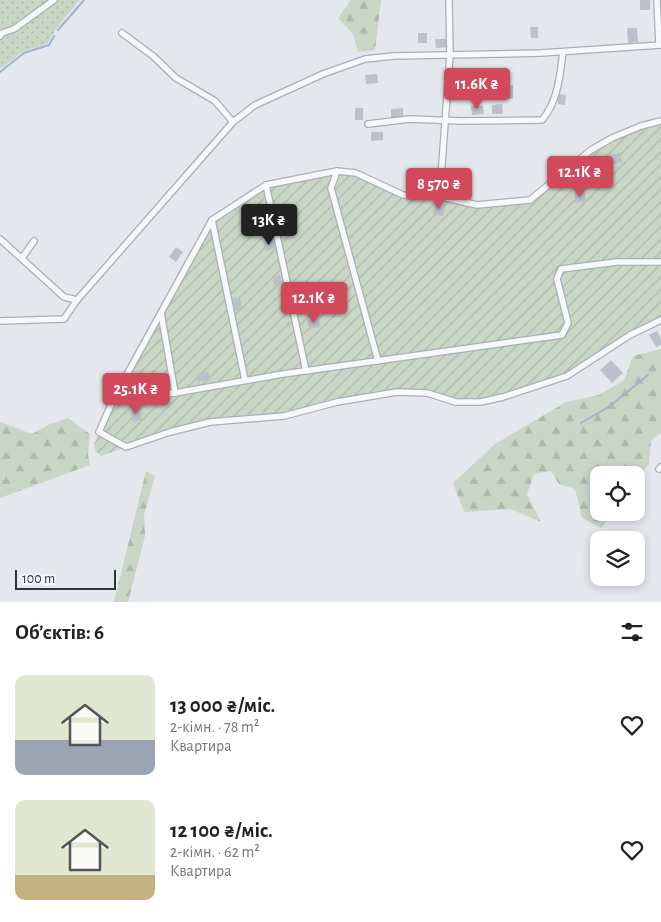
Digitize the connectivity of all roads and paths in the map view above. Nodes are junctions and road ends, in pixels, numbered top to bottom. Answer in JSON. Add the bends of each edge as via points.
{"nodes":[{"id":1,"x":54,"y":0,"type":"edge"},
{"id":2,"x":449,"y":0,"type":"edge"},
{"id":3,"x":657,"y":0,"type":"edge"},
{"id":4,"x":122,"y":33,"type":"dead end"},
{"id":5,"x":0,"y":36,"type":"edge"},
{"id":6,"x":660,"y":45,"type":"edge"},
{"id":7,"x":563,"y":52,"type":"junction"},
{"id":8,"x":450,"y":55,"type":"junction"},
{"id":9,"x":446,"y":120,"type":"junction"},
{"id":10,"x":661,"y":121,"type":"edge"},
{"id":11,"x":233,"y":122,"type":"junction"},
{"id":12,"x":368,"y":124,"type":"dead end"},
{"id":13,"x":337,"y":171,"type":"junction"},
{"id":14,"x":266,"y":184,"type":"junction"},
{"id":15,"x":469,"y":203,"type":"junction"},
{"id":16,"x":212,"y":220,"type":"junction"},
{"id":17,"x":0,"y":240,"type":"edge"},
{"id":18,"x":34,"y":241,"type":"dead end"},
{"id":19,"x":22,"y":258,"type":"junction"},
{"id":20,"x":661,"y":262,"type":"edge"},
{"id":21,"x":77,"y":300,"type":"junction"},
{"id":22,"x":161,"y":313,"type":"junction"},
{"id":23,"x":661,"y":320,"type":"edge"},
{"id":24,"x":0,"y":321,"type":"edge"},
{"id":25,"x":378,"y":361,"type":"junction"},
{"id":26,"x":306,"y":371,"type":"junction"},
{"id":27,"x":245,"y":380,"type":"junction"},
{"id":28,"x":175,"y":393,"type":"junction"},
{"id":29,"x":114,"y":398,"type":"junction"}],
"edges":[{"from":1,"to":5,"type":"street"},
{"from":2,"to":8,"type":"street"},
{"from":3,"to":6,"type":"street"},
{"from":4,"to":11,"type":"street","via":[[176,78],[215,101]]},
{"from":6,"to":7,"type":"street"},
{"from":7,"to":8,"type":"street"},
{"from":7,"to":9,"type":"street","via":[[550,110],[542,120]]},
{"from":8,"to":9,"type":"street"},
{"from":8,"to":11,"type":"street","via":[[365,59],[322,74],[255,105]]},
{"from":9,"to":12,"type":"street","via":[[410,118]]},
{"from":9,"to":15,"type":"street","via":[[441,177]]},
{"from":10,"to":15,"type":"street","via":[[612,138],[591,150],[530,200]]},
{"from":11,"to":21,"type":"street"},
{"from":13,"to":14,"type":"street"},
{"from":13,"to":15,"type":"street","via":[[356,173],[404,195],[438,196]]},
{"from":13,"to":25,"type":"street","via":[[332,188]]},
{"from":14,"to":16,"type":"street"},
{"from":14,"to":26,"type":"street"},
{"from":16,"to":22,"type":"street"},
{"from":16,"to":27,"type":"street"},
{"from":17,"to":19,"type":"street"},
{"from":18,"to":19,"type":"street"},
{"from":19,"to":21,"type":"street","via":[[64,297]]},
{"from":20,"to":25,"type":"street","via":[[617,262],[561,269],[557,279],[568,323],[562,335]]},
{"from":21,"to":24,"type":"street","via":[[64,319]]},
{"from":22,"to":28,"type":"street"},
{"from":22,"to":29,"type":"street"},
{"from":23,"to":29,"type":"street","via":[[630,335],[567,376],[481,402],[456,402],[427,393],[397,392],[337,402],[284,416],[210,422],[126,447],[99,432]]},
{"from":25,"to":26,"type":"street"},
{"from":26,"to":27,"type":"street"},
{"from":27,"to":28,"type":"street"},
{"from":28,"to":29,"type":"street"}]}
